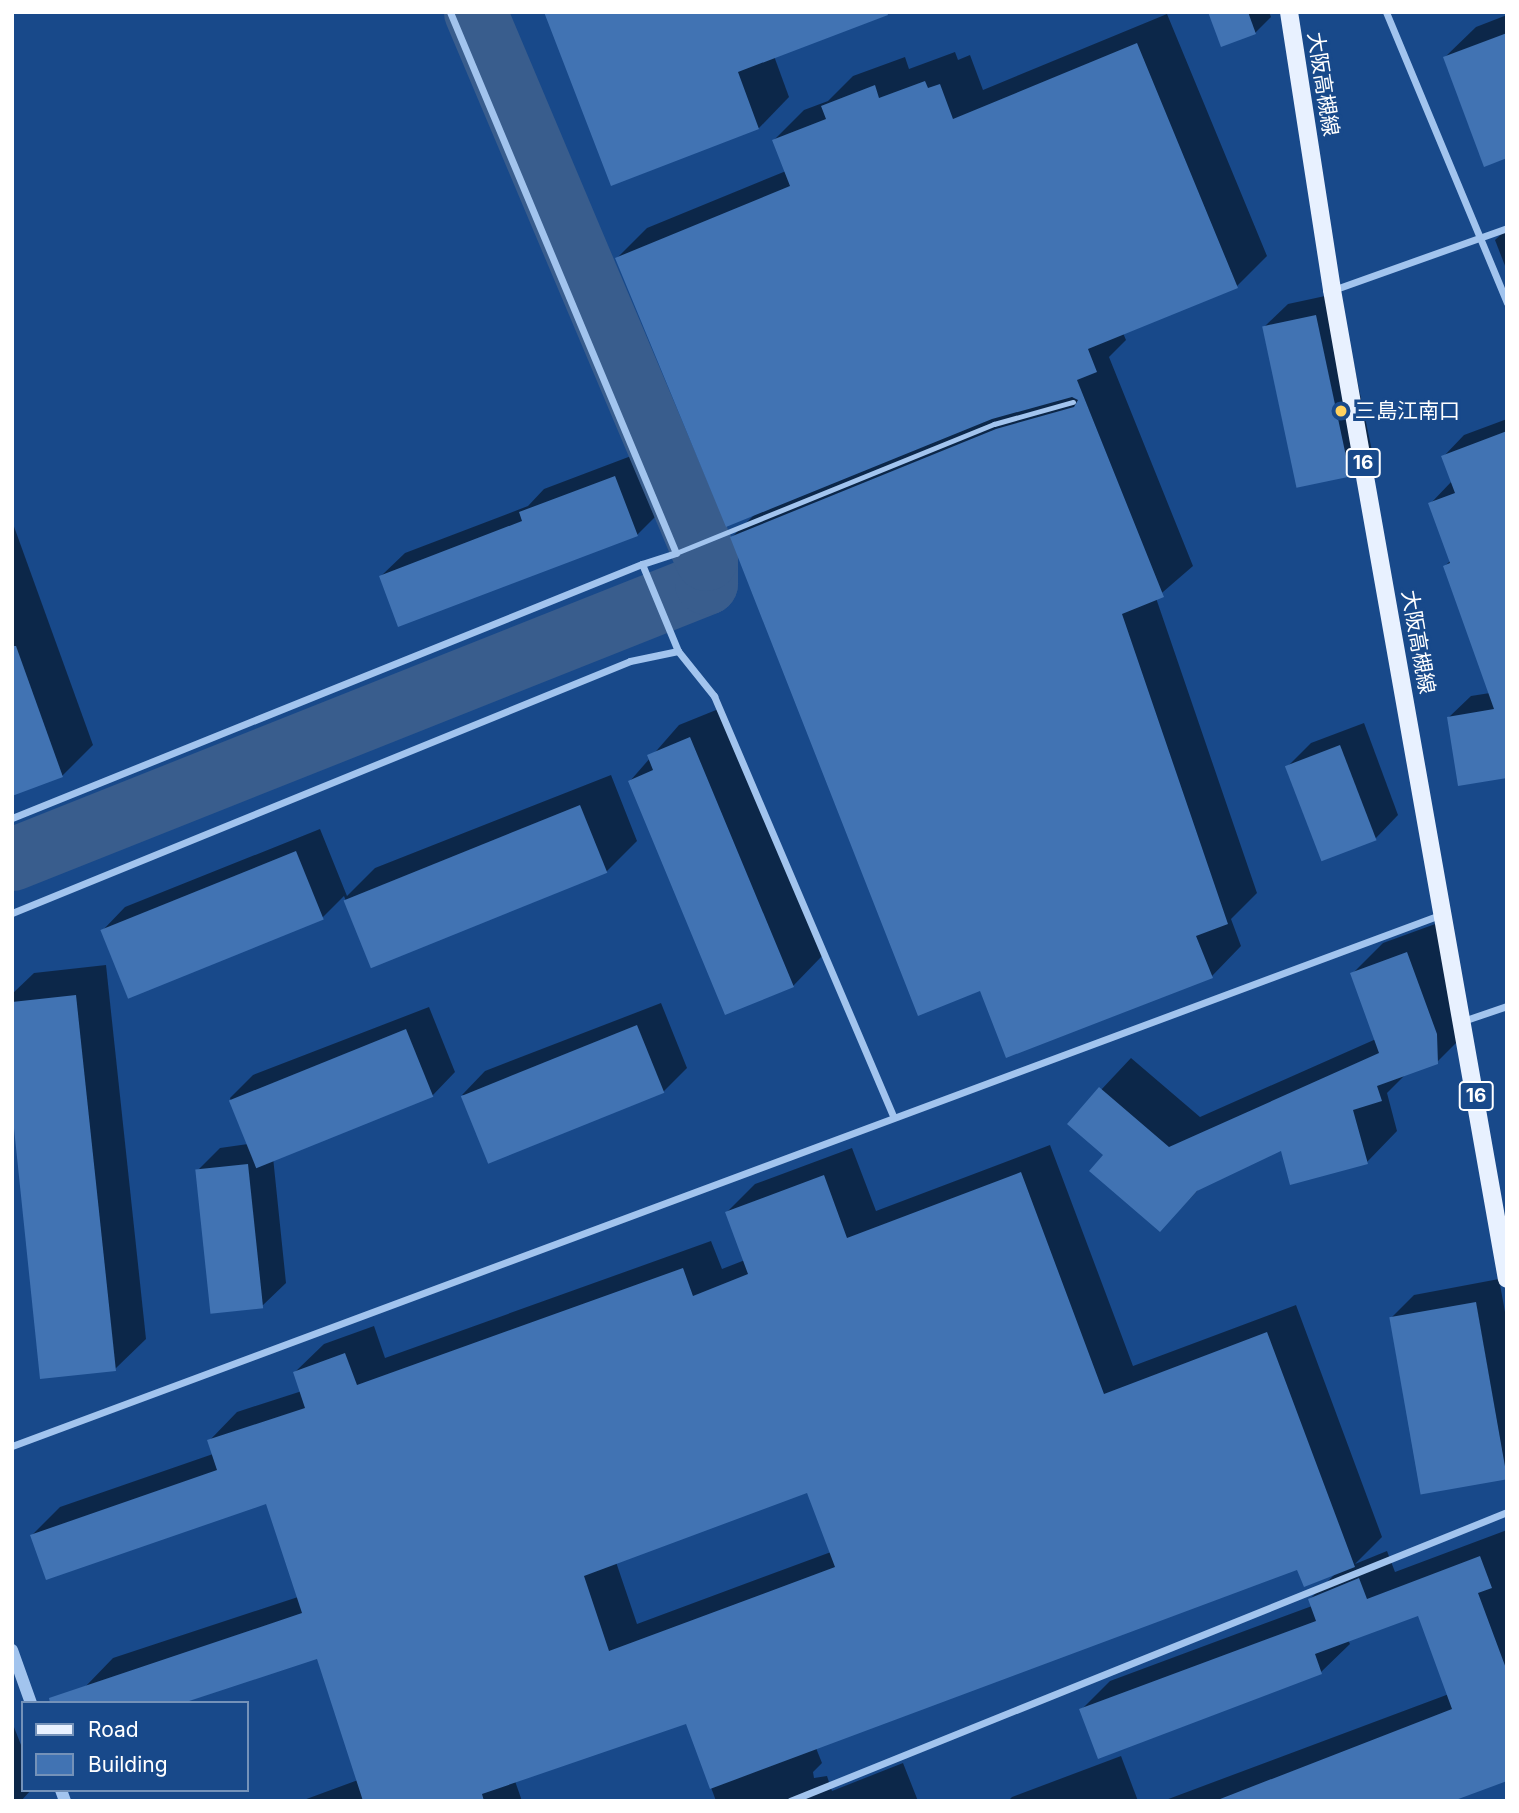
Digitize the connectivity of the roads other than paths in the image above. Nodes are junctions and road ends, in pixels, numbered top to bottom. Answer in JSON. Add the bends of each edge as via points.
{"nodes":[{"id":1,"x":450,"y":12,"type":"edge"},
{"id":2,"x":1289,"y":12,"type":"edge"},
{"id":3,"x":1386,"y":12,"type":"edge"},
{"id":4,"x":1507,"y":228,"type":"edge"},
{"id":5,"x":1482,"y":238,"type":"junction"},
{"id":6,"x":1332,"y":290,"type":"junction"},
{"id":7,"x":1507,"y":303,"type":"edge"},
{"id":8,"x":1073,"y":402,"type":"dead end"},
{"id":9,"x":676,"y":553,"type":"junction"},
{"id":10,"x":642,"y":564,"type":"junction"},
{"id":11,"x":678,"y":652,"type":"junction"},
{"id":12,"x":12,"y":818,"type":"edge"},
{"id":13,"x":12,"y":913,"type":"edge"},
{"id":14,"x":1444,"y":913,"type":"junction"},
{"id":15,"x":1507,"y":1006,"type":"edge"},
{"id":16,"x":1463,"y":1021,"type":"junction"},
{"id":17,"x":894,"y":1117,"type":"junction"},
{"id":18,"x":1507,"y":1279,"type":"edge"},
{"id":19,"x":12,"y":1446,"type":"edge"},
{"id":20,"x":1507,"y":1512,"type":"edge"},
{"id":21,"x":12,"y":1650,"type":"edge"},
{"id":22,"x":30,"y":1701,"type":"edge"},
{"id":23,"x":817,"y":1791,"type":"junction"},
{"id":24,"x":790,"y":1801,"type":"edge"},
{"id":25,"x":820,"y":1801,"type":"edge"}],
"edges":[{"from":1,"to":9,"type":"street"},
{"from":2,"to":6,"type":"main road","name":"大阪高槻線","number":"16"},
{"from":3,"to":5,"type":"street"},
{"from":4,"to":5,"type":"street"},
{"from":5,"to":6,"type":"street"},
{"from":5,"to":7,"type":"street"},
{"from":6,"to":14,"type":"main road","name":"大阪高槻線","number":"16"},
{"from":8,"to":9,"type":"lane","via":[[995,424]]},
{"from":9,"to":10,"type":"street"},
{"from":10,"to":11,"type":"street"},
{"from":10,"to":12,"type":"street"},
{"from":11,"to":13,"type":"street","via":[[630,661]]},
{"from":11,"to":17,"type":"street","via":[[714,696]]},
{"from":14,"to":16,"type":"main road","name":"大阪高槻線","number":"16"},
{"from":14,"to":17,"type":"street"},
{"from":15,"to":16,"type":"street"},
{"from":16,"to":18,"type":"main road","name":"大阪高槻線","number":"16"},
{"from":17,"to":19,"type":"street"},
{"from":20,"to":23,"type":"street"},
{"from":21,"to":22,"type":"street"},
{"from":23,"to":24,"type":"street"},
{"from":23,"to":25,"type":"street"}]}
